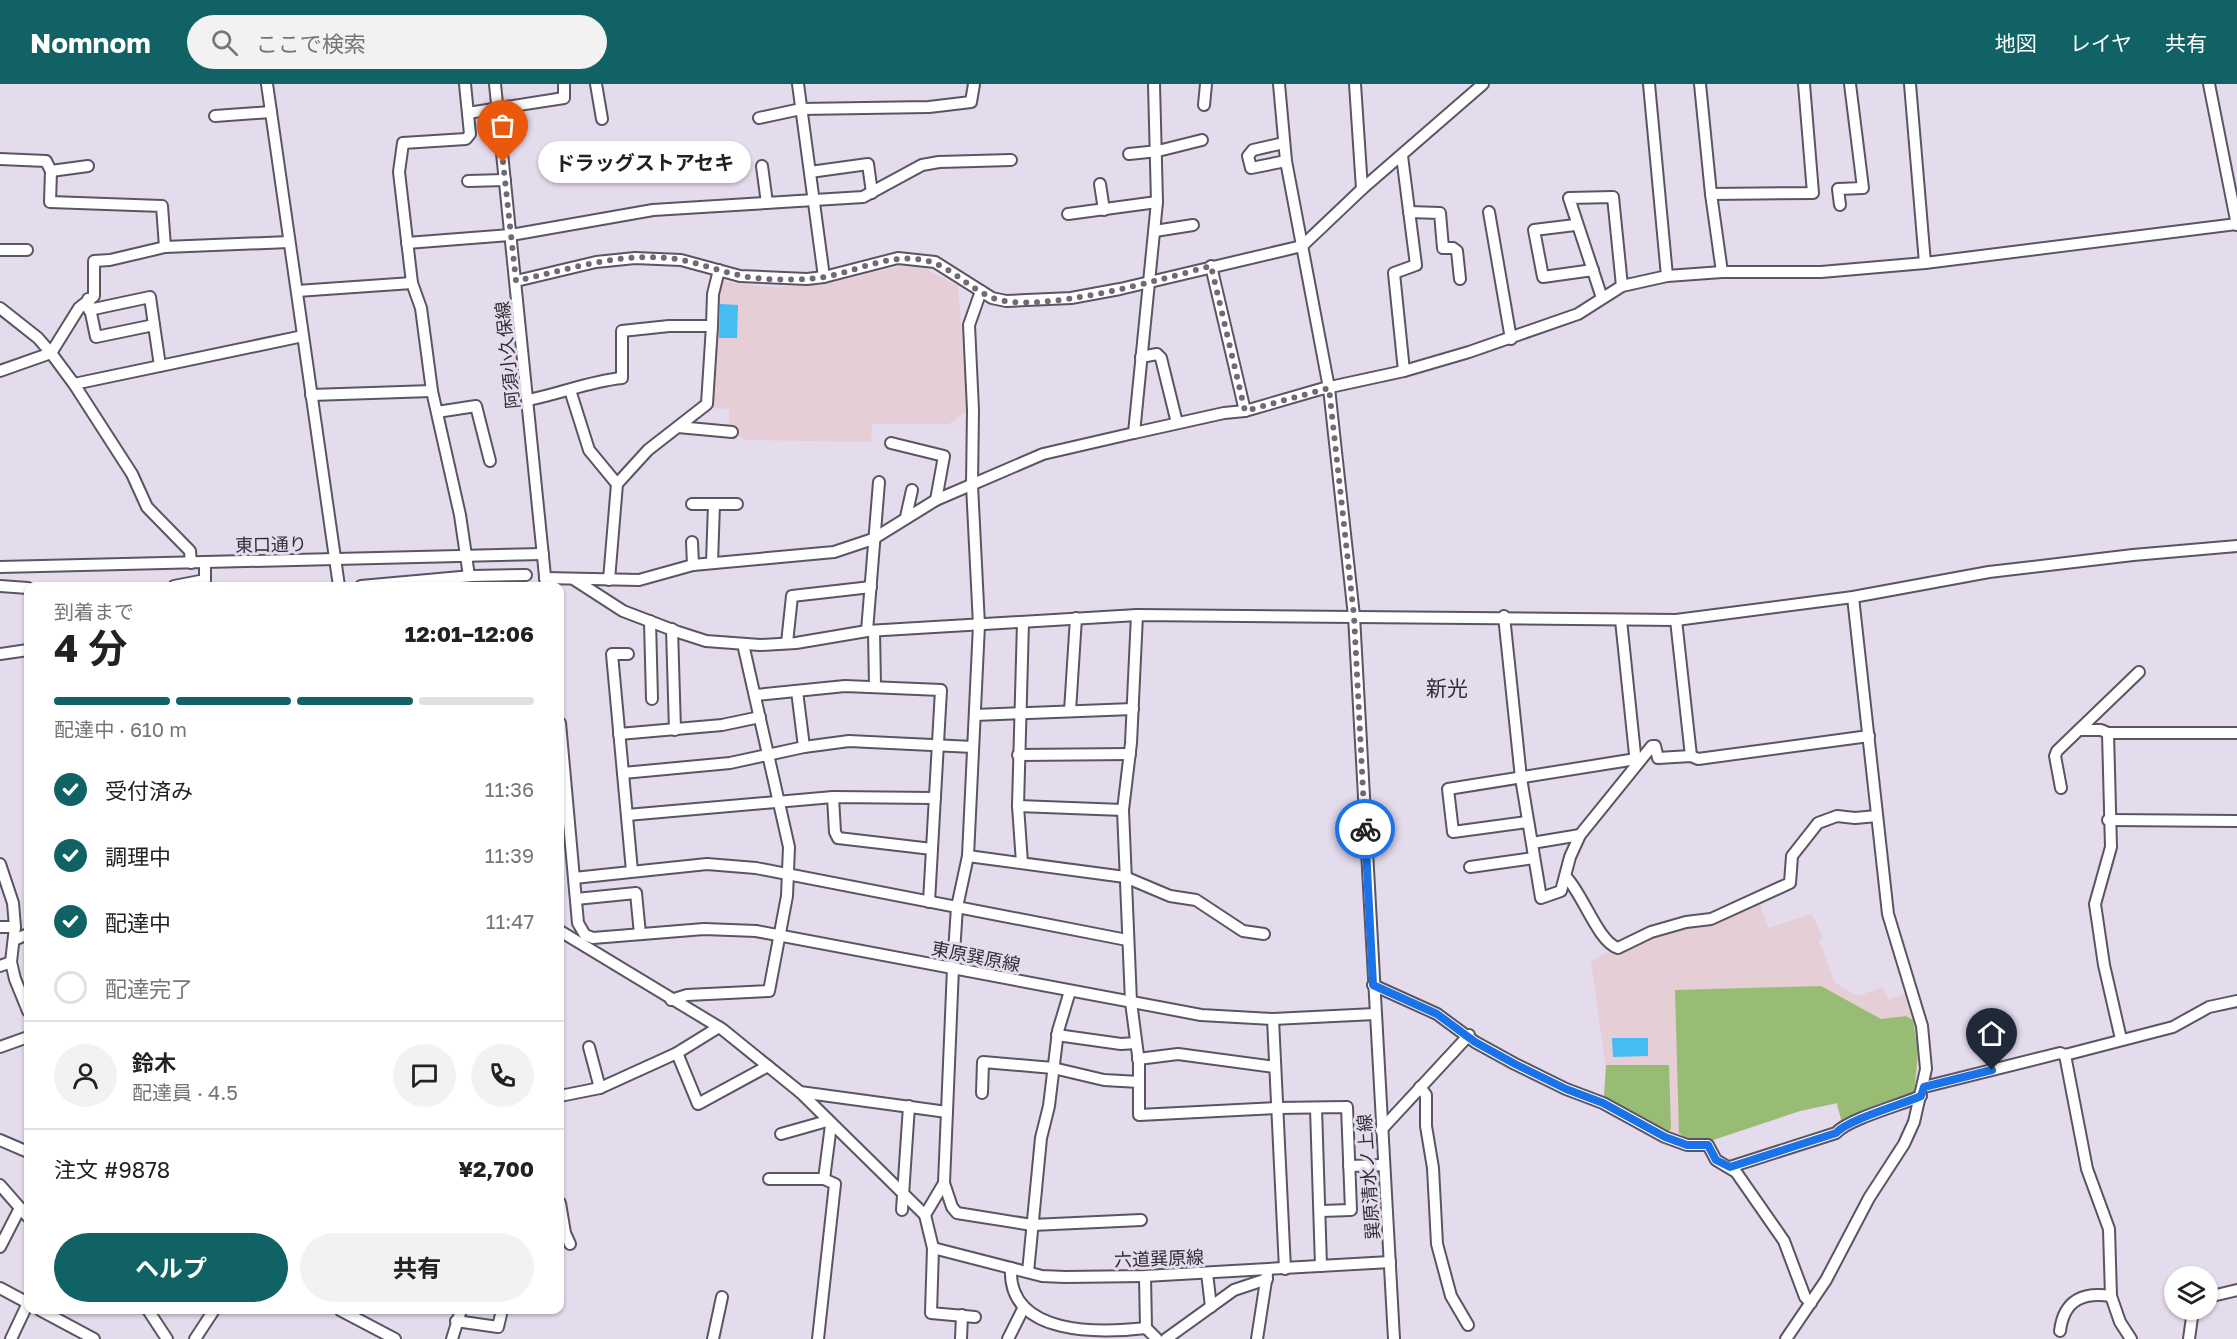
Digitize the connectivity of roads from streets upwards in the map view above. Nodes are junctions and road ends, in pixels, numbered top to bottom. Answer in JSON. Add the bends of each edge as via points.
{"nodes":[{"id":1,"x":267,"y":84,"type":"edge"},
{"id":2,"x":465,"y":84,"type":"edge"},
{"id":3,"x":495,"y":84,"type":"edge"},
{"id":4,"x":564,"y":84,"type":"edge"},
{"id":5,"x":596,"y":84,"type":"edge"},
{"id":6,"x":798,"y":84,"type":"edge"},
{"id":7,"x":974,"y":84,"type":"edge"},
{"id":8,"x":1154,"y":84,"type":"edge"},
{"id":9,"x":1206,"y":84,"type":"edge"},
{"id":10,"x":1279,"y":84,"type":"edge"},
{"id":11,"x":1355,"y":84,"type":"edge"},
{"id":12,"x":1483,"y":84,"type":"edge"},
{"id":13,"x":1649,"y":84,"type":"edge"},
{"id":14,"x":1700,"y":84,"type":"edge"},
{"id":15,"x":1804,"y":84,"type":"edge"},
{"id":16,"x":1850,"y":84,"type":"edge"},
{"id":17,"x":1910,"y":84,"type":"edge"},
{"id":18,"x":2209,"y":84,"type":"edge"},
{"id":19,"x":1204,"y":105,"type":"dead end"},
{"id":20,"x":497,"y":108,"type":"junction"},
{"id":21,"x":801,"y":109,"type":"junction"},
{"id":22,"x":271,"y":112,"type":"junction"},
{"id":23,"x":468,"y":113,"type":"junction"},
{"id":24,"x":215,"y":116,"type":"dead end"},
{"id":25,"x":759,"y":118,"type":"dead end"},
{"id":26,"x":602,"y":119,"type":"dead end"},
{"id":27,"x":1202,"y":140,"type":"dead end"},
{"id":28,"x":1284,"y":143,"type":"junction"},
{"id":29,"x":1158,"y":150,"type":"junction"},
{"id":30,"x":1130,"y":154,"type":"dead end"},
{"id":31,"x":1402,"y":156,"type":"junction"},
{"id":32,"x":0,"y":159,"type":"edge"},
{"id":33,"x":1011,"y":160,"type":"dead end"},
{"id":34,"x":1286,"y":161,"type":"junction"},
{"id":35,"x":88,"y":166,"type":"dead end"},
{"id":36,"x":762,"y":166,"type":"dead end"},
{"id":37,"x":51,"y":171,"type":"junction"},
{"id":38,"x":810,"y":172,"type":"junction"},
{"id":39,"x":505,"y":180,"type":"junction"},
{"id":40,"x":468,"y":181,"type":"dead end"},
{"id":41,"x":1100,"y":184,"type":"dead end"},
{"id":42,"x":1362,"y":189,"type":"junction"},
{"id":43,"x":872,"y":193,"type":"junction"},
{"id":44,"x":1711,"y":194,"type":"junction"},
{"id":45,"x":814,"y":200,"type":"junction"},
{"id":46,"x":1157,"y":202,"type":"junction"},
{"id":47,"x":767,"y":203,"type":"junction"},
{"id":48,"x":1840,"y":205,"type":"dead end"},
{"id":49,"x":1104,"y":210,"type":"junction"},
{"id":50,"x":1409,"y":212,"type":"junction"},
{"id":51,"x":1489,"y":212,"type":"dead end"},
{"id":52,"x":1068,"y":214,"type":"dead end"},
{"id":53,"x":1193,"y":225,"type":"dead end"},
{"id":54,"x":1575,"y":225,"type":"junction"},
{"id":55,"x":2237,"y":225,"type":"edge"},
{"id":56,"x":1155,"y":231,"type":"junction"},
{"id":57,"x":511,"y":235,"type":"junction"},
{"id":58,"x":289,"y":242,"type":"junction"},
{"id":59,"x":407,"y":243,"type":"junction"},
{"id":60,"x":1302,"y":246,"type":"junction"},
{"id":61,"x":165,"y":247,"type":"junction"},
{"id":62,"x":0,"y":250,"type":"edge"},
{"id":63,"x":27,"y":250,"type":"dead end"},
{"id":64,"x":1925,"y":263,"type":"junction"},
{"id":65,"x":1211,"y":266,"type":"junction"},
{"id":66,"x":719,"y":270,"type":"junction"},
{"id":67,"x":1593,"y":270,"type":"junction"},
{"id":68,"x":1722,"y":272,"type":"junction"},
{"id":69,"x":1667,"y":276,"type":"junction"},
{"id":70,"x":824,"y":277,"type":"junction"},
{"id":71,"x":1460,"y":279,"type":"dead end"},
{"id":72,"x":516,"y":281,"type":"junction"},
{"id":73,"x":412,"y":283,"type":"junction"},
{"id":74,"x":1147,"y":283,"type":"junction"},
{"id":75,"x":1622,"y":286,"type":"junction"},
{"id":76,"x":297,"y":291,"type":"junction"},
{"id":77,"x":981,"y":291,"type":"junction"},
{"id":78,"x":1602,"y":298,"type":"junction"},
{"id":79,"x":88,"y":304,"type":"junction"},
{"id":80,"x":0,"y":308,"type":"edge"},
{"id":81,"x":154,"y":325,"type":"junction"},
{"id":82,"x":712,"y":326,"type":"junction"},
{"id":83,"x":303,"y":336,"type":"junction"},
{"id":84,"x":1511,"y":339,"type":"junction"},
{"id":85,"x":51,"y":353,"type":"junction"},
{"id":86,"x":1141,"y":357,"type":"junction"},
{"id":87,"x":160,"y":366,"type":"junction"},
{"id":88,"x":1404,"y":370,"type":"junction"},
{"id":89,"x":0,"y":371,"type":"edge"},
{"id":90,"x":74,"y":384,"type":"junction"},
{"id":91,"x":1329,"y":388,"type":"junction"},
{"id":92,"x":570,"y":390,"type":"junction"},
{"id":93,"x":432,"y":391,"type":"junction"},
{"id":94,"x":311,"y":395,"type":"junction"},
{"id":95,"x":528,"y":400,"type":"junction"},
{"id":96,"x":1245,"y":411,"type":"junction"},
{"id":97,"x":437,"y":412,"type":"junction"},
{"id":98,"x":1177,"y":423,"type":"junction"},
{"id":99,"x":678,"y":427,"type":"junction"},
{"id":100,"x":732,"y":432,"type":"dead end"},
{"id":101,"x":1134,"y":433,"type":"junction"},
{"id":102,"x":891,"y":443,"type":"dead end"},
{"id":103,"x":490,"y":461,"type":"dead end"},
{"id":104,"x":879,"y":482,"type":"dead end"},
{"id":105,"x":617,"y":484,"type":"junction"},
{"id":106,"x":972,"y":485,"type":"junction"},
{"id":107,"x":912,"y":490,"type":"dead end"},
{"id":108,"x":936,"y":500,"type":"junction"},
{"id":109,"x":692,"y":504,"type":"dead end"},
{"id":110,"x":714,"y":504,"type":"junction"},
{"id":111,"x":737,"y":504,"type":"dead end"},
{"id":112,"x":906,"y":517,"type":"junction"},
{"id":113,"x":873,"y":539,"type":"junction"},
{"id":114,"x":692,"y":542,"type":"dead end"},
{"id":115,"x":2237,"y":546,"type":"edge"},
{"id":116,"x":543,"y":554,"type":"junction"},
{"id":117,"x":467,"y":556,"type":"junction"},
{"id":118,"x":337,"y":559,"type":"junction"},
{"id":119,"x":191,"y":562,"type":"junction"},
{"id":120,"x":205,"y":562,"type":"junction"},
{"id":121,"x":712,"y":563,"type":"junction"},
{"id":122,"x":693,"y":566,"type":"junction"},
{"id":123,"x":0,"y":567,"type":"edge"},
{"id":124,"x":526,"y":575,"type":"dead end"},
{"id":125,"x":471,"y":580,"type":"edge"},
{"id":126,"x":575,"y":580,"type":"junction"},
{"id":127,"x":609,"y":580,"type":"junction"},
{"id":128,"x":512,"y":581,"type":"edge"},
{"id":129,"x":195,"y":582,"type":"edge"},
{"id":130,"x":339,"y":582,"type":"edge"},
{"id":131,"x":434,"y":582,"type":"edge"},
{"id":132,"x":546,"y":582,"type":"edge"},
{"id":133,"x":0,"y":586,"type":"edge"},
{"id":134,"x":871,"y":587,"type":"junction"},
{"id":135,"x":24,"y":588,"type":"edge"},
{"id":136,"x":1853,"y":597,"type":"junction"},
{"id":137,"x":1137,"y":615,"type":"junction"},
{"id":138,"x":1354,"y":616,"type":"junction"},
{"id":139,"x":1503,"y":616,"type":"junction"},
{"id":140,"x":1076,"y":618,"type":"junction"},
{"id":141,"x":1621,"y":620,"type":"junction"},
{"id":142,"x":1676,"y":620,"type":"junction"},
{"id":143,"x":650,"y":621,"type":"junction"},
{"id":144,"x":1023,"y":622,"type":"junction"},
{"id":145,"x":979,"y":625,"type":"junction"},
{"id":146,"x":672,"y":629,"type":"junction"},
{"id":147,"x":870,"y":631,"type":"junction"},
{"id":148,"x":787,"y":643,"type":"junction"},
{"id":149,"x":743,"y":644,"type":"junction"},
{"id":150,"x":24,"y":651,"type":"edge"},
{"id":151,"x":0,"y":654,"type":"edge"},
{"id":152,"x":628,"y":654,"type":"dead end"},
{"id":153,"x":2139,"y":672,"type":"dead end"},
{"id":154,"x":875,"y":686,"type":"junction"},
{"id":155,"x":797,"y":691,"type":"junction"},
{"id":156,"x":756,"y":695,"type":"junction"},
{"id":157,"x":652,"y":699,"type":"dead end"},
{"id":158,"x":1133,"y":708,"type":"junction"},
{"id":159,"x":1070,"y":711,"type":"junction"},
{"id":160,"x":1019,"y":714,"type":"junction"},
{"id":161,"x":975,"y":715,"type":"junction"},
{"id":162,"x":760,"y":717,"type":"junction"},
{"id":163,"x":675,"y":730,"type":"junction"},
{"id":164,"x":2079,"y":730,"type":"junction"},
{"id":165,"x":2108,"y":733,"type":"junction"},
{"id":166,"x":2237,"y":733,"type":"edge"},
{"id":167,"x":619,"y":734,"type":"junction"},
{"id":168,"x":1869,"y":736,"type":"junction"},
{"id":169,"x":938,"y":745,"type":"junction"},
{"id":170,"x":804,"y":747,"type":"junction"},
{"id":171,"x":973,"y":747,"type":"junction"},
{"id":172,"x":769,"y":754,"type":"junction"},
{"id":173,"x":1130,"y":754,"type":"junction"},
{"id":174,"x":1018,"y":755,"type":"junction"},
{"id":175,"x":1691,"y":756,"type":"junction"},
{"id":176,"x":1636,"y":762,"type":"junction"},
{"id":177,"x":623,"y":773,"type":"junction"},
{"id":178,"x":1521,"y":778,"type":"junction"},
{"id":179,"x":2061,"y":788,"type":"dead end"},
{"id":180,"x":564,"y":794,"type":"edge"},
{"id":181,"x":834,"y":797,"type":"junction"},
{"id":182,"x":935,"y":798,"type":"junction"},
{"id":183,"x":779,"y":801,"type":"junction"},
{"id":184,"x":1018,"y":806,"type":"junction"},
{"id":185,"x":1123,"y":810,"type":"junction"},
{"id":186,"x":627,"y":815,"type":"junction"},
{"id":187,"x":1877,"y":816,"type":"junction"},
{"id":188,"x":2109,"y":820,"type":"junction"},
{"id":189,"x":2237,"y":821,"type":"edge"},
{"id":190,"x":1527,"y":822,"type":"junction"},
{"id":191,"x":1580,"y":835,"type":"junction"},
{"id":192,"x":1532,"y":843,"type":"junction"},
{"id":193,"x":932,"y":849,"type":"junction"},
{"id":194,"x":968,"y":856,"type":"junction"},
{"id":195,"x":1534,"y":858,"type":"junction"},
{"id":196,"x":1022,"y":863,"type":"junction"},
{"id":197,"x":0,"y":864,"type":"edge"},
{"id":198,"x":1470,"y":867,"type":"dead end"},
{"id":199,"x":632,"y":871,"type":"junction"},
{"id":200,"x":789,"y":874,"type":"junction"},
{"id":201,"x":1125,"y":877,"type":"junction"},
{"id":202,"x":1566,"y":877,"type":"junction"},
{"id":203,"x":574,"y":878,"type":"junction"},
{"id":204,"x":576,"y":898,"type":"junction"},
{"id":205,"x":929,"y":902,"type":"junction"},
{"id":206,"x":957,"y":907,"type":"junction"},
{"id":207,"x":0,"y":927,"type":"edge"},
{"id":208,"x":15,"y":927,"type":"junction"},
{"id":209,"x":564,"y":933,"type":"edge"},
{"id":210,"x":640,"y":934,"type":"junction"},
{"id":211,"x":780,"y":934,"type":"junction"},
{"id":212,"x":1264,"y":934,"type":"dead end"},
{"id":213,"x":24,"y":936,"type":"edge"},
{"id":214,"x":14,"y":940,"type":"junction"},
{"id":215,"x":1127,"y":940,"type":"junction"},
{"id":216,"x":11,"y":962,"type":"junction"},
{"id":217,"x":0,"y":966,"type":"edge"},
{"id":218,"x":953,"y":968,"type":"junction"},
{"id":219,"x":1373,"y":985,"type":"junction"},
{"id":220,"x":1070,"y":990,"type":"junction"},
{"id":221,"x":671,"y":1000,"type":"junction"},
{"id":222,"x":24,"y":1001,"type":"edge"},
{"id":223,"x":2237,"y":1001,"type":"edge"},
{"id":224,"x":1131,"y":1002,"type":"junction"},
{"id":225,"x":1375,"y":1014,"type":"junction"},
{"id":226,"x":1273,"y":1019,"type":"junction"},
{"id":227,"x":719,"y":1027,"type":"junction"},
{"id":228,"x":1058,"y":1035,"type":"junction"},
{"id":229,"x":1469,"y":1035,"type":"junction"},
{"id":230,"x":24,"y":1038,"type":"edge"},
{"id":231,"x":2121,"y":1039,"type":"junction"},
{"id":232,"x":1136,"y":1043,"type":"junction"},
{"id":233,"x":0,"y":1047,"type":"edge"},
{"id":234,"x":589,"y":1047,"type":"dead end"},
{"id":235,"x":677,"y":1053,"type":"junction"},
{"id":236,"x":2065,"y":1055,"type":"junction"},
{"id":237,"x":1138,"y":1059,"type":"junction"},
{"id":238,"x":768,"y":1066,"type":"junction"},
{"id":239,"x":1275,"y":1067,"type":"junction"},
{"id":240,"x":1053,"y":1068,"type":"junction"},
{"id":241,"x":1139,"y":1082,"type":"junction"},
{"id":242,"x":1420,"y":1087,"type":"junction"},
{"id":243,"x":600,"y":1088,"type":"junction"},
{"id":244,"x":800,"y":1092,"type":"junction"},
{"id":245,"x":1922,"y":1092,"type":"junction"},
{"id":246,"x":982,"y":1093,"type":"dead end"},
{"id":247,"x":564,"y":1095,"type":"edge"},
{"id":248,"x":909,"y":1106,"type":"junction"},
{"id":249,"x":1316,"y":1107,"type":"junction"},
{"id":250,"x":1277,"y":1108,"type":"junction"},
{"id":251,"x":947,"y":1112,"type":"junction"},
{"id":252,"x":829,"y":1123,"type":"junction"},
{"id":253,"x":1381,"y":1130,"type":"junction"},
{"id":254,"x":781,"y":1134,"type":"dead end"},
{"id":255,"x":0,"y":1140,"type":"edge"},
{"id":256,"x":24,"y":1150,"type":"edge"},
{"id":257,"x":1383,"y":1165,"type":"junction"},
{"id":258,"x":1349,"y":1166,"type":"junction"},
{"id":259,"x":1730,"y":1167,"type":"junction"},
{"id":260,"x":769,"y":1179,"type":"dead end"},
{"id":261,"x":824,"y":1179,"type":"junction"},
{"id":262,"x":944,"y":1183,"type":"junction"},
{"id":263,"x":0,"y":1185,"type":"edge"},
{"id":264,"x":903,"y":1194,"type":"junction"},
{"id":265,"x":20,"y":1208,"type":"junction"},
{"id":266,"x":902,"y":1210,"type":"dead end"},
{"id":267,"x":1321,"y":1211,"type":"junction"},
{"id":268,"x":24,"y":1212,"type":"edge"},
{"id":269,"x":925,"y":1215,"type":"junction"},
{"id":270,"x":1141,"y":1220,"type":"dead end"},
{"id":271,"x":1032,"y":1225,"type":"junction"},
{"id":272,"x":564,"y":1227,"type":"edge"},
{"id":273,"x":570,"y":1244,"type":"dead end"},
{"id":274,"x":0,"y":1247,"type":"edge"},
{"id":275,"x":933,"y":1248,"type":"junction"},
{"id":276,"x":1390,"y":1262,"type":"junction"},
{"id":277,"x":1321,"y":1266,"type":"junction"},
{"id":278,"x":1011,"y":1268,"type":"junction"},
{"id":279,"x":1285,"y":1269,"type":"junction"},
{"id":280,"x":1028,"y":1272,"type":"junction"},
{"id":281,"x":1207,"y":1273,"type":"junction"},
{"id":282,"x":1267,"y":1274,"type":"junction"},
{"id":283,"x":1145,"y":1276,"type":"junction"},
{"id":284,"x":0,"y":1287,"type":"edge"},
{"id":285,"x":2237,"y":1290,"type":"edge"},
{"id":286,"x":2218,"y":1295,"type":"edge"},
{"id":287,"x":2111,"y":1296,"type":"junction"},
{"id":288,"x":722,"y":1297,"type":"dead end"},
{"id":289,"x":24,"y":1301,"type":"edge"},
{"id":290,"x":1811,"y":1303,"type":"junction"},
{"id":291,"x":1024,"y":1307,"type":"junction"},
{"id":292,"x":1211,"y":1307,"type":"junction"},
{"id":293,"x":24,"y":1311,"type":"edge"},
{"id":294,"x":47,"y":1314,"type":"edge"},
{"id":295,"x":151,"y":1314,"type":"edge"},
{"id":296,"x":211,"y":1314,"type":"edge"},
{"id":297,"x":348,"y":1314,"type":"edge"},
{"id":298,"x":459,"y":1314,"type":"edge"},
{"id":299,"x":501,"y":1314,"type":"edge"},
{"id":300,"x":962,"y":1316,"type":"junction"},
{"id":301,"x":975,"y":1317,"type":"dead end"},
{"id":302,"x":2192,"y":1320,"type":"edge"},
{"id":303,"x":456,"y":1321,"type":"junction"},
{"id":304,"x":1468,"y":1325,"type":"dead end"},
{"id":305,"x":1060,"y":1328,"type":"junction"},
{"id":306,"x":1146,"y":1328,"type":"junction"},
{"id":307,"x":2060,"y":1331,"type":"dead end"},
{"id":308,"x":11,"y":1339,"type":"edge"},
{"id":309,"x":94,"y":1339,"type":"edge"},
{"id":310,"x":167,"y":1339,"type":"edge"},
{"id":311,"x":195,"y":1339,"type":"edge"},
{"id":312,"x":395,"y":1339,"type":"edge"},
{"id":313,"x":452,"y":1339,"type":"edge"},
{"id":314,"x":713,"y":1339,"type":"edge"},
{"id":315,"x":818,"y":1339,"type":"edge"},
{"id":316,"x":961,"y":1339,"type":"edge"},
{"id":317,"x":1008,"y":1339,"type":"edge"},
{"id":318,"x":1072,"y":1339,"type":"edge"},
{"id":319,"x":1157,"y":1339,"type":"edge"},
{"id":320,"x":1166,"y":1339,"type":"edge"},
{"id":321,"x":1257,"y":1339,"type":"edge"},
{"id":322,"x":1394,"y":1339,"type":"edge"},
{"id":323,"x":1786,"y":1339,"type":"edge"},
{"id":324,"x":2131,"y":1339,"type":"edge"},
{"id":325,"x":2189,"y":1339,"type":"edge"}],
"edges":[{"from":1,"to":22,"type":"street"},
{"from":2,"to":23,"type":"street"},
{"from":3,"to":20,"type":"street","name":"阿須小久保線"},
{"from":4,"to":20,"type":"street","via":[[564,98]]},
{"from":5,"to":26,"type":"street"},
{"from":6,"to":21,"type":"street"},
{"from":7,"to":21,"type":"street","via":[[971,102],[929,107]]},
{"from":8,"to":29,"type":"street"},
{"from":9,"to":19,"type":"street"},
{"from":10,"to":28,"type":"street","name":"巽原清水ノ上線"},
{"from":11,"to":42,"type":"street"},
{"from":12,"to":31,"type":"street"},
{"from":13,"to":69,"type":"street"},
{"from":14,"to":44,"type":"street"},
{"from":15,"to":44,"type":"street","via":[[1813,193]]},
{"from":16,"to":48,"type":"street","via":[[1863,188],[1838,189]]},
{"from":17,"to":64,"type":"street"},
{"from":18,"to":55,"type":"street"},
{"from":20,"to":23,"type":"street"},
{"from":20,"to":39,"type":"street","name":"阿須小久保線"},
{"from":21,"to":25,"type":"street"},
{"from":21,"to":38,"type":"street"},
{"from":22,"to":24,"type":"street"},
{"from":22,"to":58,"type":"street"},
{"from":23,"to":59,"type":"street","via":[[470,134],[466,139],[404,143],[399,172]]},
{"from":27,"to":29,"type":"street"},
{"from":28,"to":34,"type":"street","name":"巽原清水ノ上線"},
{"from":28,"to":34,"type":"street","via":[[1253,150],[1248,156],[1251,168]]},
{"from":29,"to":30,"type":"street"},
{"from":29,"to":46,"type":"street"},
{"from":31,"to":42,"type":"street"},
{"from":31,"to":50,"type":"street"},
{"from":32,"to":37,"type":"street","via":[[46,161]]},
{"from":33,"to":43,"type":"street","via":[[922,165]]},
{"from":34,"to":60,"type":"street","name":"巽原清水ノ上線"},
{"from":35,"to":37,"type":"street"},
{"from":36,"to":47,"type":"street"},
{"from":37,"to":61,"type":"street","via":[[44,203],[162,206]]},
{"from":38,"to":43,"type":"street","via":[[868,164]]},
{"from":38,"to":45,"type":"street"},
{"from":39,"to":40,"type":"street"},
{"from":39,"to":57,"type":"street","name":"阿須小久保線"},
{"from":41,"to":49,"type":"street"},
{"from":42,"to":60,"type":"street"},
{"from":43,"to":45,"type":"street"},
{"from":44,"to":68,"type":"street"},
{"from":45,"to":47,"type":"street"},
{"from":45,"to":70,"type":"street"},
{"from":46,"to":49,"type":"street"},
{"from":46,"to":56,"type":"street"},
{"from":47,"to":57,"type":"street","via":[[653,210]]},
{"from":49,"to":52,"type":"street"},
{"from":50,"to":71,"type":"street","via":[[1440,213],[1443,248],[1457,251]]},
{"from":50,"to":88,"type":"street","via":[[1416,265],[1394,273]]},
{"from":51,"to":84,"type":"street"},
{"from":53,"to":56,"type":"street"},
{"from":54,"to":67,"type":"street"},
{"from":54,"to":67,"type":"street","via":[[1534,230],[1543,277]]},
{"from":54,"to":75,"type":"street","via":[[1569,198],[1614,197]]},
{"from":55,"to":64,"type":"street"},
{"from":56,"to":74,"type":"street"},
{"from":57,"to":59,"type":"street"},
{"from":57,"to":72,"type":"street","name":"阿須小久保線"},
{"from":58,"to":61,"type":"street"},
{"from":58,"to":76,"type":"street"},
{"from":59,"to":73,"type":"street"},
{"from":60,"to":65,"type":"street"},
{"from":60,"to":91,"type":"street","name":"巽原清水ノ上線"},
{"from":61,"to":79,"type":"street","via":[[94,261],[94,296]]},
{"from":62,"to":63,"type":"street"},
{"from":64,"to":68,"type":"street","via":[[1821,272]]},
{"from":65,"to":74,"type":"street"},
{"from":65,"to":96,"type":"street"},
{"from":66,"to":70,"type":"street","via":[[740,276]]},
{"from":66,"to":72,"type":"street","via":[[681,260],[634,258],[596,262]]},
{"from":66,"to":82,"type":"street"},
{"from":67,"to":78,"type":"street"},
{"from":68,"to":69,"type":"street"},
{"from":69,"to":75,"type":"street"},
{"from":70,"to":77,"type":"street","via":[[898,258],[917,259],[943,266]]},
{"from":72,"to":95,"type":"street","name":"阿須小久保線"},
{"from":73,"to":76,"type":"street"},
{"from":73,"to":93,"type":"street","via":[[421,308]]},
{"from":74,"to":77,"type":"street","via":[[1071,298],[1026,302],[992,298]]},
{"from":74,"to":86,"type":"street"},
{"from":75,"to":78,"type":"street"},
{"from":76,"to":83,"type":"street"},
{"from":77,"to":106,"type":"street","via":[[969,325]]},
{"from":78,"to":84,"type":"street","via":[[1578,314]]},
{"from":79,"to":81,"type":"street","via":[[150,297]]},
{"from":79,"to":81,"type":"street","via":[[96,338]]},
{"from":79,"to":85,"type":"street","via":[[79,308]]},
{"from":80,"to":85,"type":"street"},
{"from":81,"to":87,"type":"street"},
{"from":82,"to":92,"type":"street","via":[[622,331],[622,378]]},
{"from":82,"to":99,"type":"street","via":[[709,400]]},
{"from":83,"to":87,"type":"street"},
{"from":83,"to":94,"type":"street"},
{"from":84,"to":88,"type":"street"},
{"from":85,"to":89,"type":"street"},
{"from":85,"to":90,"type":"street"},
{"from":86,"to":98,"type":"street","via":[[1157,354],[1161,358]]},
{"from":86,"to":101,"type":"street"},
{"from":87,"to":90,"type":"street"},
{"from":88,"to":91,"type":"street"},
{"from":90,"to":119,"type":"street","via":[[132,474],[147,507],[190,551]]},
{"from":91,"to":96,"type":"street"},
{"from":91,"to":138,"type":"street","name":"巽原清水ノ上線"},
{"from":92,"to":95,"type":"street"},
{"from":92,"to":105,"type":"street","via":[[589,450]]},
{"from":93,"to":94,"type":"street"},
{"from":93,"to":97,"type":"street"},
{"from":94,"to":118,"type":"street"},
{"from":95,"to":116,"type":"street","name":"阿須小久保線"},
{"from":96,"to":98,"type":"street"},
{"from":97,"to":103,"type":"street","via":[[476,405]]},
{"from":97,"to":117,"type":"street"},
{"from":98,"to":101,"type":"street"},
{"from":99,"to":100,"type":"street"},
{"from":99,"to":105,"type":"street","via":[[648,450]]},
{"from":101,"to":106,"type":"street","via":[[1043,453]]},
{"from":102,"to":108,"type":"street","via":[[944,456]]},
{"from":104,"to":113,"type":"street"},
{"from":105,"to":127,"type":"street"},
{"from":106,"to":108,"type":"street"},
{"from":106,"to":145,"type":"street"},
{"from":107,"to":112,"type":"street"},
{"from":108,"to":112,"type":"street"},
{"from":109,"to":110,"type":"street"},
{"from":110,"to":111,"type":"street"},
{"from":110,"to":121,"type":"street"},
{"from":112,"to":113,"type":"street"},
{"from":113,"to":121,"type":"street","via":[[825,554]]},
{"from":113,"to":134,"type":"street"},
{"from":114,"to":122,"type":"street"},
{"from":115,"to":136,"type":"street","via":[[1989,572]]},
{"from":116,"to":117,"type":"street","name":"東口通り"},
{"from":116,"to":132,"type":"street","name":"阿須小久保線"},
{"from":117,"to":118,"type":"street","name":"東口通り"},
{"from":117,"to":125,"type":"street"},
{"from":118,"to":120,"type":"street","name":"東口通り"},
{"from":118,"to":130,"type":"street"},
{"from":119,"to":120,"type":"street","name":"東口通り"},
{"from":119,"to":123,"type":"street","name":"東口通り"},
{"from":120,"to":129,"type":"street","via":[[205,580]]},
{"from":121,"to":122,"type":"street"},
{"from":122,"to":127,"type":"street","via":[[639,580]]},
{"from":124,"to":128,"type":"street"},
{"from":125,"to":128,"type":"street"},
{"from":125,"to":131,"type":"street"},
{"from":126,"to":127,"type":"street"},
{"from":126,"to":132,"type":"street"},
{"from":126,"to":143,"type":"street","via":[[622,611]]},
{"from":133,"to":135,"type":"street"},
{"from":134,"to":147,"type":"street"},
{"from":134,"to":148,"type":"street","via":[[792,596]]},
{"from":136,"to":142,"type":"street"},
{"from":136,"to":168,"type":"street"},
{"from":137,"to":138,"type":"street"},
{"from":137,"to":140,"type":"street"},
{"from":137,"to":158,"type":"street"},
{"from":138,"to":139,"type":"street"},
{"from":138,"to":219,"type":"street","name":"巽原清水ノ上線"},
{"from":139,"to":141,"type":"street"},
{"from":139,"to":178,"type":"street"},
{"from":140,"to":144,"type":"street"},
{"from":140,"to":159,"type":"street"},
{"from":141,"to":142,"type":"street"},
{"from":141,"to":176,"type":"street"},
{"from":142,"to":175,"type":"street"},
{"from":143,"to":146,"type":"street"},
{"from":143,"to":157,"type":"street"},
{"from":144,"to":145,"type":"street"},
{"from":144,"to":160,"type":"street"},
{"from":145,"to":147,"type":"street"},
{"from":145,"to":161,"type":"street"},
{"from":146,"to":149,"type":"street","via":[[706,641]]},
{"from":146,"to":163,"type":"street"},
{"from":147,"to":148,"type":"street"},
{"from":147,"to":154,"type":"street"},
{"from":148,"to":149,"type":"street"},
{"from":149,"to":156,"type":"street"},
{"from":150,"to":151,"type":"street"},
{"from":152,"to":167,"type":"street","via":[[612,654]]},
{"from":153,"to":164,"type":"street"},
{"from":154,"to":155,"type":"street"},
{"from":154,"to":169,"type":"street","via":[[942,690]]},
{"from":155,"to":156,"type":"street"},
{"from":155,"to":170,"type":"street"},
{"from":156,"to":162,"type":"street"},
{"from":158,"to":159,"type":"street"},
{"from":158,"to":173,"type":"street"},
{"from":159,"to":160,"type":"street"},
{"from":160,"to":161,"type":"street"},
{"from":160,"to":174,"type":"street"},
{"from":161,"to":171,"type":"street"},
{"from":162,"to":163,"type":"street"},
{"from":162,"to":172,"type":"street"},
{"from":163,"to":167,"type":"street"},
{"from":164,"to":165,"type":"street"},
{"from":164,"to":179,"type":"street","via":[[2055,756]]},
{"from":165,"to":166,"type":"street"},
{"from":165,"to":188,"type":"street"},
{"from":167,"to":177,"type":"street"},
{"from":168,"to":175,"type":"street","via":[[1698,759]]},
{"from":168,"to":187,"type":"street"},
{"from":169,"to":170,"type":"street","via":[[873,740]]},
{"from":169,"to":171,"type":"street"},
{"from":169,"to":182,"type":"street"},
{"from":170,"to":172,"type":"street"},
{"from":171,"to":194,"type":"street"},
{"from":172,"to":177,"type":"street","via":[[730,763]]},
{"from":172,"to":183,"type":"street"},
{"from":173,"to":174,"type":"street"},
{"from":173,"to":185,"type":"street"},
{"from":174,"to":184,"type":"street"},
{"from":175,"to":176,"type":"street","via":[[1658,758],[1652,746]]},
{"from":176,"to":178,"type":"street"},
{"from":176,"to":191,"type":"street","via":[[1604,810]]},
{"from":177,"to":186,"type":"street"},
{"from":178,"to":190,"type":"street"},
{"from":178,"to":190,"type":"street","via":[[1448,789],[1453,832]]},
{"from":180,"to":203,"type":"street"},
{"from":181,"to":182,"type":"street"},
{"from":181,"to":183,"type":"street"},
{"from":181,"to":193,"type":"street","via":[[838,838]]},
{"from":182,"to":193,"type":"street"},
{"from":183,"to":186,"type":"street"},
{"from":183,"to":200,"type":"street","via":[[789,848]]},
{"from":184,"to":185,"type":"street"},
{"from":184,"to":196,"type":"street"},
{"from":185,"to":201,"type":"street"},
{"from":186,"to":199,"type":"street"},
{"from":187,"to":202,"type":"street","via":[[1837,816],[1818,823],[1792,856],[1790,883],[1711,919],[1651,932],[1618,948],[1601,932],[1585,901]]},
{"from":187,"to":245,"type":"street","via":[[1891,930],[1925,1038]]},
{"from":188,"to":189,"type":"street"},
{"from":188,"to":231,"type":"street","via":[[2111,847],[2095,904]]},
{"from":190,"to":192,"type":"street"},
{"from":191,"to":192,"type":"street"},
{"from":191,"to":202,"type":"street"},
{"from":192,"to":195,"type":"street"},
{"from":193,"to":205,"type":"street"},
{"from":194,"to":196,"type":"street"},
{"from":194,"to":206,"type":"street"},
{"from":195,"to":198,"type":"street"},
{"from":195,"to":202,"type":"street","via":[[1541,898],[1561,891]]},
{"from":196,"to":201,"type":"street"},
{"from":197,"to":208,"type":"street","via":[[13,903]]},
{"from":199,"to":200,"type":"street","via":[[706,864]]},
{"from":199,"to":203,"type":"street"},
{"from":200,"to":205,"type":"street"},
{"from":200,"to":211,"type":"street"},
{"from":201,"to":212,"type":"street","via":[[1170,896],[1196,900],[1243,931]]},
{"from":201,"to":215,"type":"street"},
{"from":203,"to":204,"type":"street"},
{"from":204,"to":210,"type":"street","name":"東原巽原線","via":[[578,923],[585,935],[593,938]]},
{"from":204,"to":210,"type":"street","via":[[636,893]]},
{"from":205,"to":206,"type":"street"},
{"from":206,"to":215,"type":"street"},
{"from":206,"to":218,"type":"street"},
{"from":207,"to":208,"type":"street"},
{"from":208,"to":214,"type":"street"},
{"from":209,"to":221,"type":"street"},
{"from":210,"to":211,"type":"street","name":"東原巽原線","via":[[704,929]]},
{"from":211,"to":218,"type":"street","name":"東原巽原線"},
{"from":211,"to":221,"type":"street","via":[[769,990],[687,995]]},
{"from":213,"to":214,"type":"street"},
{"from":214,"to":216,"type":"street"},
{"from":215,"to":224,"type":"street"},
{"from":216,"to":217,"type":"street"},
{"from":216,"to":222,"type":"street"},
{"from":218,"to":220,"type":"street","name":"東原巽原線"},
{"from":218,"to":251,"type":"street"},
{"from":219,"to":225,"type":"street","name":"巽原清水ノ上線"},
{"from":219,"to":229,"type":"street","via":[[1437,1014]]},
{"from":220,"to":224,"type":"street","name":"東原巽原線"},
{"from":220,"to":228,"type":"street"},
{"from":221,"to":227,"type":"street"},
{"from":223,"to":231,"type":"street","via":[[2209,1007],[2173,1027]]},
{"from":224,"to":226,"type":"street","name":"東原巽原線","via":[[1200,1015]]},
{"from":224,"to":232,"type":"street"},
{"from":225,"to":226,"type":"street","name":"東原巽原線"},
{"from":225,"to":253,"type":"street","name":"巽原清水ノ上線"},
{"from":226,"to":239,"type":"street"},
{"from":227,"to":235,"type":"street"},
{"from":227,"to":238,"type":"street"},
{"from":228,"to":232,"type":"street"},
{"from":228,"to":240,"type":"street"},
{"from":229,"to":242,"type":"street"},
{"from":229,"to":259,"type":"street","via":[[1515,1064],[1603,1103],[1665,1137],[1687,1145],[1708,1145],[1716,1160]]},
{"from":230,"to":233,"type":"street"},
{"from":231,"to":236,"type":"street"},
{"from":232,"to":237,"type":"street"},
{"from":234,"to":243,"type":"street"},
{"from":235,"to":238,"type":"street","via":[[698,1104]]},
{"from":235,"to":243,"type":"street"},
{"from":236,"to":245,"type":"street","via":[[2060,1053]]},
{"from":236,"to":287,"type":"street","via":[[2086,1169],[2109,1229]]},
{"from":237,"to":239,"type":"street","via":[[1178,1054]]},
{"from":237,"to":241,"type":"street"},
{"from":238,"to":244,"type":"street"},
{"from":239,"to":250,"type":"street"},
{"from":240,"to":241,"type":"street","via":[[1104,1080]]},
{"from":240,"to":246,"type":"street","via":[[983,1062]]},
{"from":240,"to":271,"type":"street"},
{"from":241,"to":250,"type":"street","via":[[1139,1115]]},
{"from":242,"to":253,"type":"street"},
{"from":242,"to":304,"type":"street","via":[[1426,1095],[1437,1244],[1451,1296]]},
{"from":243,"to":247,"type":"street"},
{"from":244,"to":248,"type":"street"},
{"from":244,"to":252,"type":"street"},
{"from":245,"to":259,"type":"street","via":[[1836,1133]]},
{"from":245,"to":290,"type":"street","via":[[1904,1144]]},
{"from":248,"to":251,"type":"street"},
{"from":248,"to":264,"type":"street"},
{"from":249,"to":250,"type":"street"},
{"from":249,"to":258,"type":"street","via":[[1347,1107]]},
{"from":249,"to":267,"type":"street"},
{"from":250,"to":279,"type":"street"},
{"from":251,"to":262,"type":"street"},
{"from":252,"to":254,"type":"street"},
{"from":252,"to":261,"type":"street"},
{"from":252,"to":264,"type":"street"},
{"from":253,"to":257,"type":"street","name":"巽原清水ノ上線"},
{"from":255,"to":256,"type":"street"},
{"from":257,"to":258,"type":"street"},
{"from":257,"to":276,"type":"street","name":"巽原清水ノ上線"},
{"from":258,"to":267,"type":"street","via":[[1351,1210]]},
{"from":259,"to":290,"type":"street","via":[[1784,1241],[1805,1297]]},
{"from":260,"to":261,"type":"street"},
{"from":261,"to":315,"type":"street","via":[[836,1184]]},
{"from":262,"to":269,"type":"street"},
{"from":262,"to":271,"type":"street","via":[[957,1213]]},
{"from":263,"to":265,"type":"street"},
{"from":264,"to":266,"type":"street"},
{"from":264,"to":269,"type":"street"},
{"from":265,"to":268,"type":"street"},
{"from":265,"to":274,"type":"street"},
{"from":267,"to":277,"type":"street"},
{"from":269,"to":275,"type":"street"},
{"from":270,"to":271,"type":"street"},
{"from":271,"to":280,"type":"street"},
{"from":272,"to":273,"type":"street"},
{"from":275,"to":278,"type":"street","name":"六道巽原線"},
{"from":275,"to":300,"type":"street","via":[[931,1313]]},
{"from":276,"to":277,"type":"street","name":"六道巽原線"},
{"from":276,"to":322,"type":"street","name":"巽原清水ノ上線"},
{"from":277,"to":279,"type":"street","name":"六道巽原線"},
{"from":278,"to":280,"type":"street","name":"六道巽原線"},
{"from":278,"to":291,"type":"street"},
{"from":279,"to":282,"type":"street","name":"六道巽原線"},
{"from":280,"to":283,"type":"street","name":"六道巽原線","via":[[1065,1277]]},
{"from":281,"to":282,"type":"street","name":"六道巽原線"},
{"from":281,"to":283,"type":"street","name":"六道巽原線"},
{"from":281,"to":292,"type":"street"},
{"from":282,"to":292,"type":"street"},
{"from":282,"to":321,"type":"street"},
{"from":283,"to":306,"type":"street"},
{"from":284,"to":289,"type":"street"},
{"from":285,"to":286,"type":"street"},
{"from":287,"to":307,"type":"street","via":[[2095,1293],[2079,1297],[2068,1310]]},
{"from":287,"to":324,"type":"street"},
{"from":288,"to":314,"type":"street"},
{"from":290,"to":323,"type":"street"},
{"from":291,"to":305,"type":"street"},
{"from":291,"to":317,"type":"street"},
{"from":292,"to":320,"type":"street"},
{"from":293,"to":308,"type":"street"},
{"from":294,"to":309,"type":"street"},
{"from":295,"to":310,"type":"street"},
{"from":296,"to":311,"type":"street"},
{"from":297,"to":312,"type":"street"},
{"from":298,"to":303,"type":"street"},
{"from":299,"to":303,"type":"street","via":[[498,1327]]},
{"from":300,"to":301,"type":"street"},
{"from":300,"to":316,"type":"street"},
{"from":302,"to":325,"type":"street"},
{"from":303,"to":313,"type":"street"},
{"from":305,"to":306,"type":"street"},
{"from":305,"to":318,"type":"street"},
{"from":306,"to":319,"type":"street"}]}
